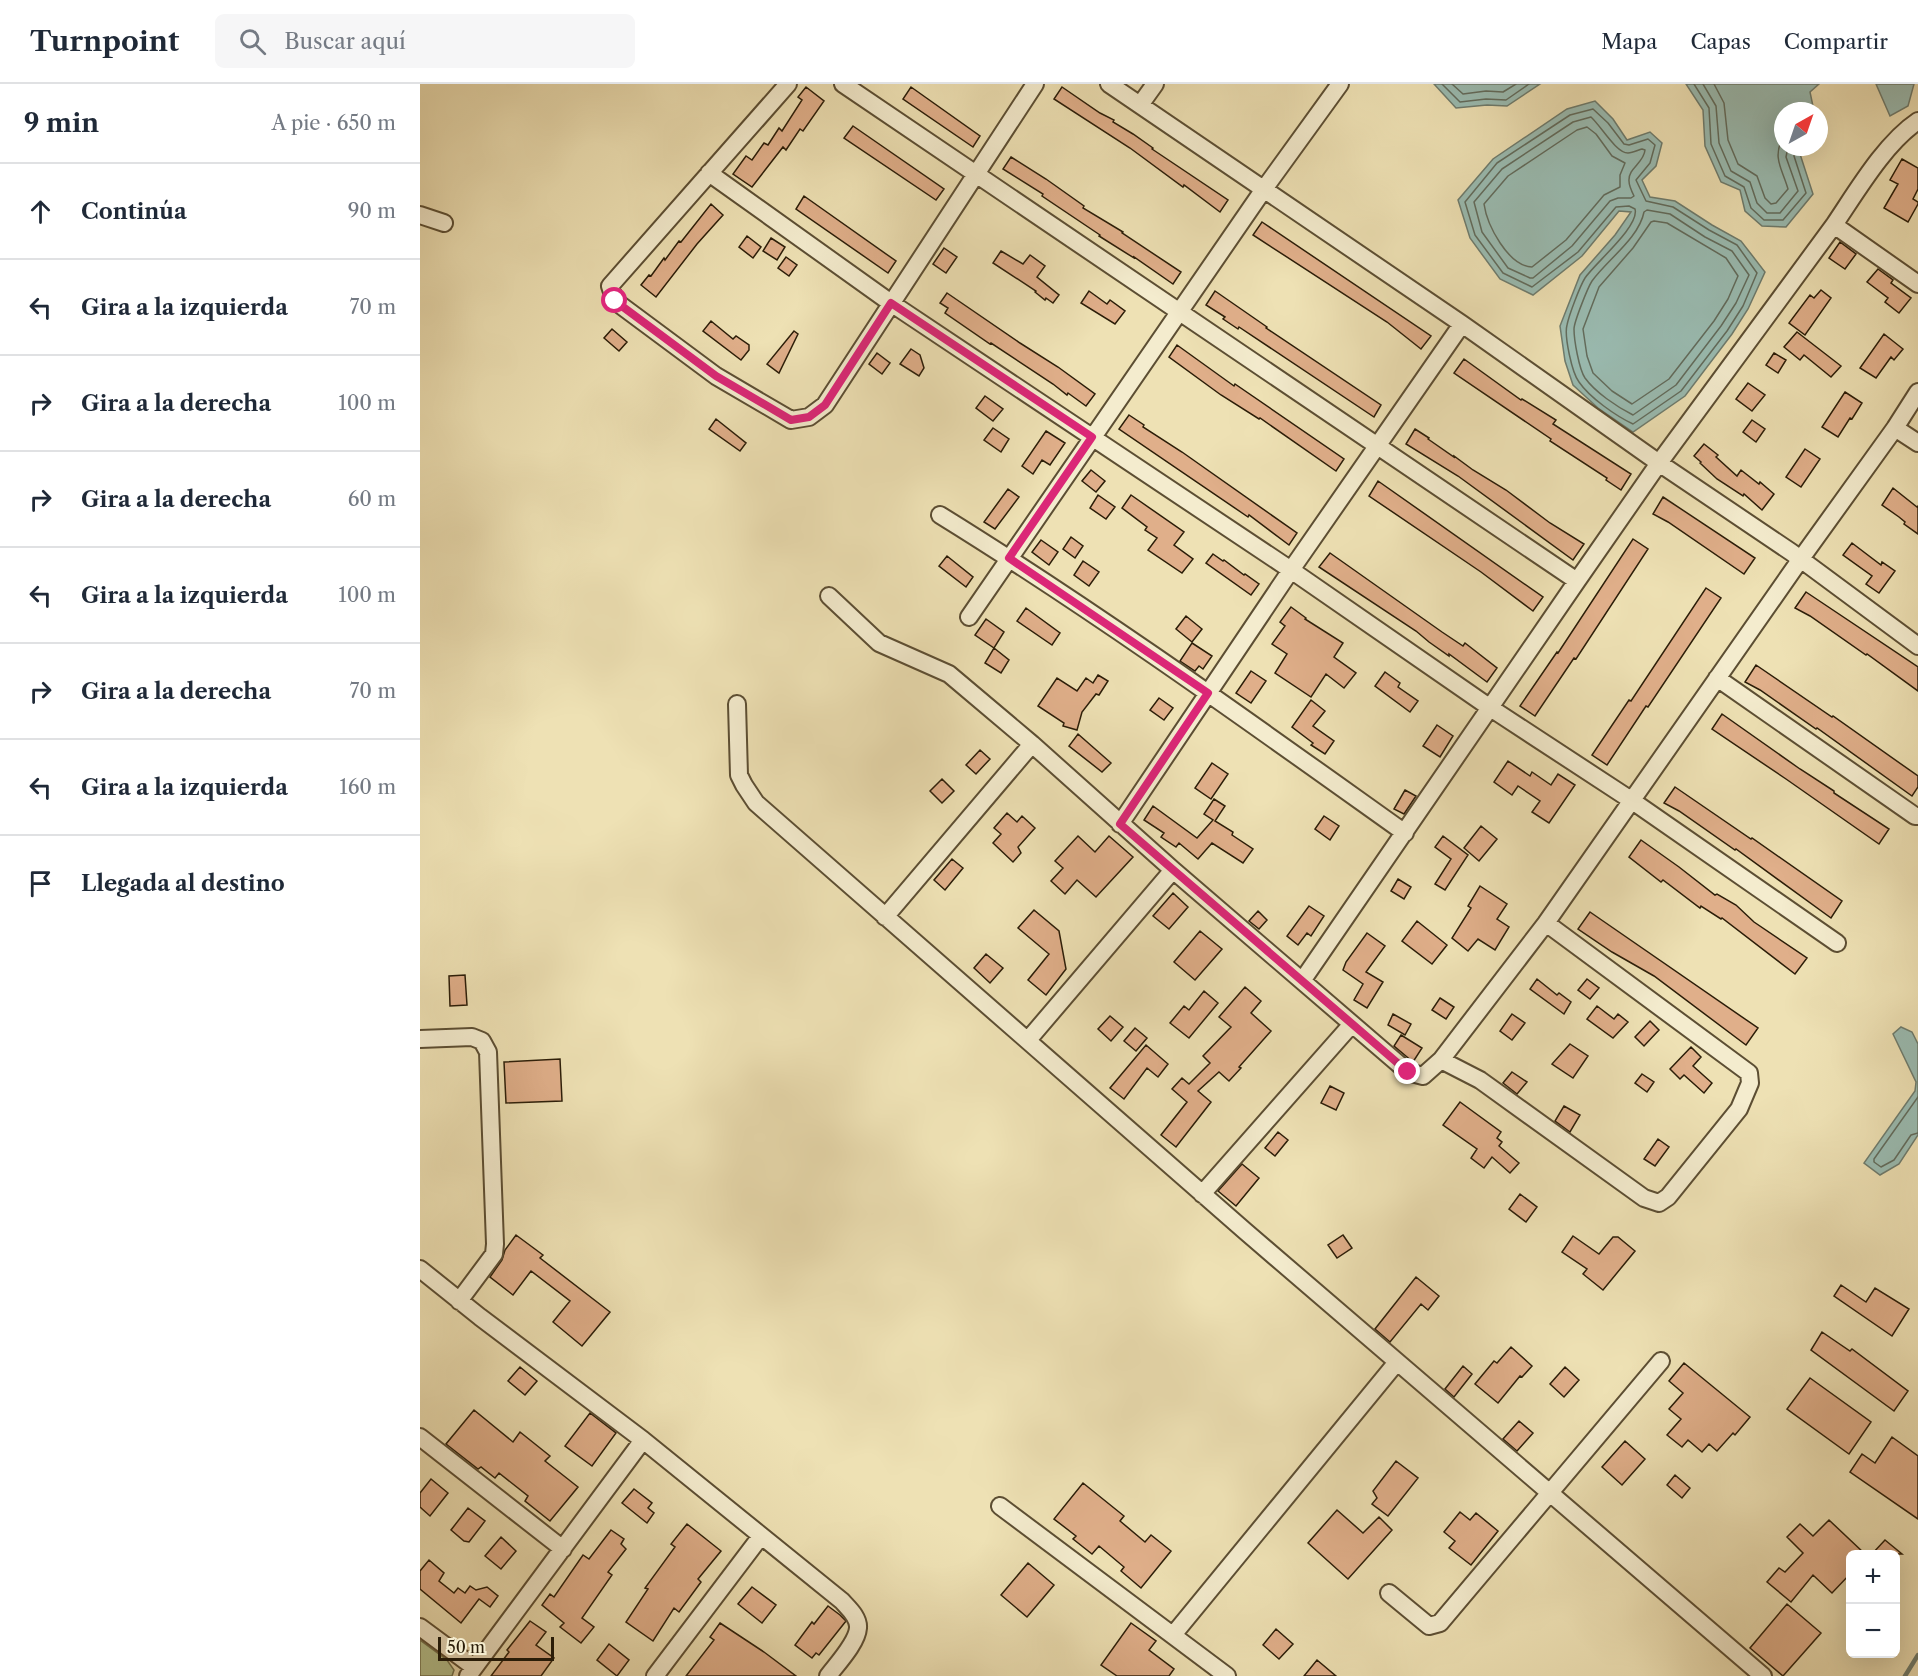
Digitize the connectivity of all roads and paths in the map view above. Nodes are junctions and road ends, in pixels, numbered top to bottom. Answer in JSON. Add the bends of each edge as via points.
{"nodes":[{"id":1,"x":788,"y":84,"type":"edge"},
{"id":2,"x":843,"y":84,"type":"edge"},
{"id":3,"x":1035,"y":84,"type":"edge"},
{"id":4,"x":1109,"y":84,"type":"edge"},
{"id":5,"x":1155,"y":84,"type":"edge"},
{"id":6,"x":1340,"y":84,"type":"edge"},
{"id":7,"x":1140,"y":105,"type":"junction"},
{"id":8,"x":1918,"y":121,"type":"edge"},
{"id":9,"x":709,"y":173,"type":"junction"},
{"id":10,"x":974,"y":174,"type":"junction"},
{"id":11,"x":1264,"y":189,"type":"junction"},
{"id":12,"x":420,"y":215,"type":"edge"},
{"id":13,"x":444,"y":223,"type":"dead end"},
{"id":14,"x":1834,"y":225,"type":"junction"},
{"id":15,"x":1918,"y":284,"type":"edge"},
{"id":16,"x":891,"y":303,"type":"junction"},
{"id":17,"x":1178,"y":312,"type":"junction"},
{"id":18,"x":1462,"y":324,"type":"junction"},
{"id":19,"x":1918,"y":392,"type":"edge"},
{"id":20,"x":1895,"y":428,"type":"junction"},
{"id":21,"x":1092,"y":437,"type":"junction"},
{"id":22,"x":1918,"y":443,"type":"edge"},
{"id":23,"x":1377,"y":447,"type":"junction"},
{"id":24,"x":1659,"y":464,"type":"junction"},
{"id":25,"x":940,"y":515,"type":"dead end"},
{"id":26,"x":1009,"y":558,"type":"junction"},
{"id":27,"x":1800,"y":560,"type":"junction"},
{"id":28,"x":1291,"y":570,"type":"junction"},
{"id":29,"x":1577,"y":581,"type":"junction"},
{"id":30,"x":829,"y":596,"type":"dead end"},
{"id":31,"x":969,"y":617,"type":"dead end"},
{"id":32,"x":1918,"y":646,"type":"edge"},
{"id":33,"x":1717,"y":678,"type":"junction"},
{"id":34,"x":1208,"y":693,"type":"junction"},
{"id":35,"x":737,"y":704,"type":"dead end"},
{"id":36,"x":1489,"y":707,"type":"junction"},
{"id":37,"x":1032,"y":744,"type":"junction"},
{"id":38,"x":1631,"y":800,"type":"junction"},
{"id":39,"x":1918,"y":816,"type":"edge"},
{"id":40,"x":1120,"y":824,"type":"junction"},
{"id":41,"x":1405,"y":833,"type":"junction"},
{"id":42,"x":1173,"y":870,"type":"junction"},
{"id":43,"x":885,"y":917,"type":"junction"},
{"id":44,"x":1546,"y":923,"type":"junction"},
{"id":45,"x":1837,"y":943,"type":"dead end"},
{"id":46,"x":1302,"y":981,"type":"junction"},
{"id":47,"x":1352,"y":1024,"type":"junction"},
{"id":48,"x":420,"y":1039,"type":"edge"},
{"id":49,"x":1028,"y":1040,"type":"junction"},
{"id":50,"x":1441,"y":1060,"type":"junction"},
{"id":51,"x":1202,"y":1194,"type":"junction"},
{"id":52,"x":420,"y":1269,"type":"edge"},
{"id":53,"x":459,"y":1301,"type":"junction"},
{"id":54,"x":1661,"y":1360,"type":"dead end"},
{"id":55,"x":1397,"y":1362,"type":"junction"},
{"id":56,"x":420,"y":1437,"type":"edge"},
{"id":57,"x":643,"y":1440,"type":"junction"},
{"id":58,"x":1550,"y":1493,"type":"junction"},
{"id":59,"x":1000,"y":1506,"type":"dead end"},
{"id":60,"x":761,"y":1536,"type":"junction"},
{"id":61,"x":563,"y":1548,"type":"junction"},
{"id":62,"x":1389,"y":1593,"type":"dead end"},
{"id":63,"x":420,"y":1627,"type":"edge"},
{"id":64,"x":1173,"y":1635,"type":"junction"},
{"id":65,"x":471,"y":1671,"type":"edge"},
{"id":66,"x":655,"y":1676,"type":"edge"},
{"id":67,"x":828,"y":1676,"type":"edge"},
{"id":68,"x":1227,"y":1676,"type":"edge"},
{"id":69,"x":1763,"y":1676,"type":"edge"}],
"edges":[{"from":1,"to":9,"type":"street"},
{"from":2,"to":10,"type":"street"},
{"from":3,"to":10,"type":"street"},
{"from":4,"to":7,"type":"street"},
{"from":5,"to":7,"type":"street"},
{"from":6,"to":11,"type":"street"},
{"from":7,"to":11,"type":"street"},
{"from":8,"to":14,"type":"street","via":[[1906,129],[1874,167]]},
{"from":9,"to":16,"type":"street"},
{"from":9,"to":16,"type":"street","via":[[610,286],[615,301],[716,376],[791,420],[809,417],[825,405]]},
{"from":10,"to":16,"type":"street"},
{"from":10,"to":17,"type":"street"},
{"from":11,"to":17,"type":"street"},
{"from":11,"to":18,"type":"street"},
{"from":12,"to":13,"type":"street"},
{"from":14,"to":15,"type":"street"},
{"from":14,"to":24,"type":"street"},
{"from":16,"to":21,"type":"street"},
{"from":17,"to":21,"type":"street"},
{"from":17,"to":23,"type":"street"},
{"from":18,"to":23,"type":"street"},
{"from":18,"to":24,"type":"street"},
{"from":19,"to":20,"type":"street"},
{"from":20,"to":22,"type":"street"},
{"from":20,"to":27,"type":"street"},
{"from":21,"to":26,"type":"street"},
{"from":21,"to":28,"type":"street"},
{"from":23,"to":28,"type":"street"},
{"from":23,"to":29,"type":"street"},
{"from":24,"to":27,"type":"street"},
{"from":24,"to":29,"type":"street"},
{"from":25,"to":26,"type":"street"},
{"from":26,"to":31,"type":"street"},
{"from":26,"to":34,"type":"street"},
{"from":27,"to":32,"type":"street"},
{"from":27,"to":33,"type":"street"},
{"from":28,"to":34,"type":"street"},
{"from":28,"to":36,"type":"street"},
{"from":29,"to":36,"type":"street"},
{"from":30,"to":37,"type":"street","via":[[879,643],[949,674]]},
{"from":33,"to":38,"type":"street"},
{"from":33,"to":39,"type":"street"},
{"from":34,"to":40,"type":"street"},
{"from":34,"to":41,"type":"street"},
{"from":35,"to":43,"type":"street","via":[[739,775],[756,803]]},
{"from":36,"to":38,"type":"street"},
{"from":36,"to":41,"type":"street"},
{"from":37,"to":40,"type":"street"},
{"from":37,"to":43,"type":"street"},
{"from":38,"to":44,"type":"street"},
{"from":38,"to":45,"type":"street"},
{"from":40,"to":42,"type":"street"},
{"from":41,"to":46,"type":"street"},
{"from":42,"to":46,"type":"street"},
{"from":42,"to":49,"type":"street"},
{"from":43,"to":49,"type":"street"},
{"from":44,"to":50,"type":"street"},
{"from":44,"to":50,"type":"street","via":[[1749,1073],[1750,1083],[1739,1109],[1659,1203],[1644,1198],[1480,1080]]},
{"from":46,"to":47,"type":"street"},
{"from":47,"to":50,"type":"street","via":[[1408,1072],[1423,1076]]},
{"from":47,"to":51,"type":"street"},
{"from":48,"to":53,"type":"street","via":[[472,1037],[482,1041],[488,1052],[494,1254]]},
{"from":49,"to":51,"type":"street"},
{"from":51,"to":55,"type":"street"},
{"from":52,"to":53,"type":"street"},
{"from":53,"to":57,"type":"street"},
{"from":54,"to":58,"type":"street"},
{"from":55,"to":58,"type":"street"},
{"from":55,"to":64,"type":"street"},
{"from":56,"to":61,"type":"street"},
{"from":57,"to":60,"type":"street"},
{"from":57,"to":61,"type":"street"},
{"from":58,"to":62,"type":"street","via":[[1440,1623],[1430,1626]]},
{"from":58,"to":69,"type":"street"},
{"from":59,"to":64,"type":"street"},
{"from":60,"to":66,"type":"street"},
{"from":60,"to":67,"type":"street","via":[[853,1613],[858,1627],[854,1640]]},
{"from":61,"to":65,"type":"street"},
{"from":63,"to":65,"type":"street"},
{"from":64,"to":68,"type":"street"}]}
